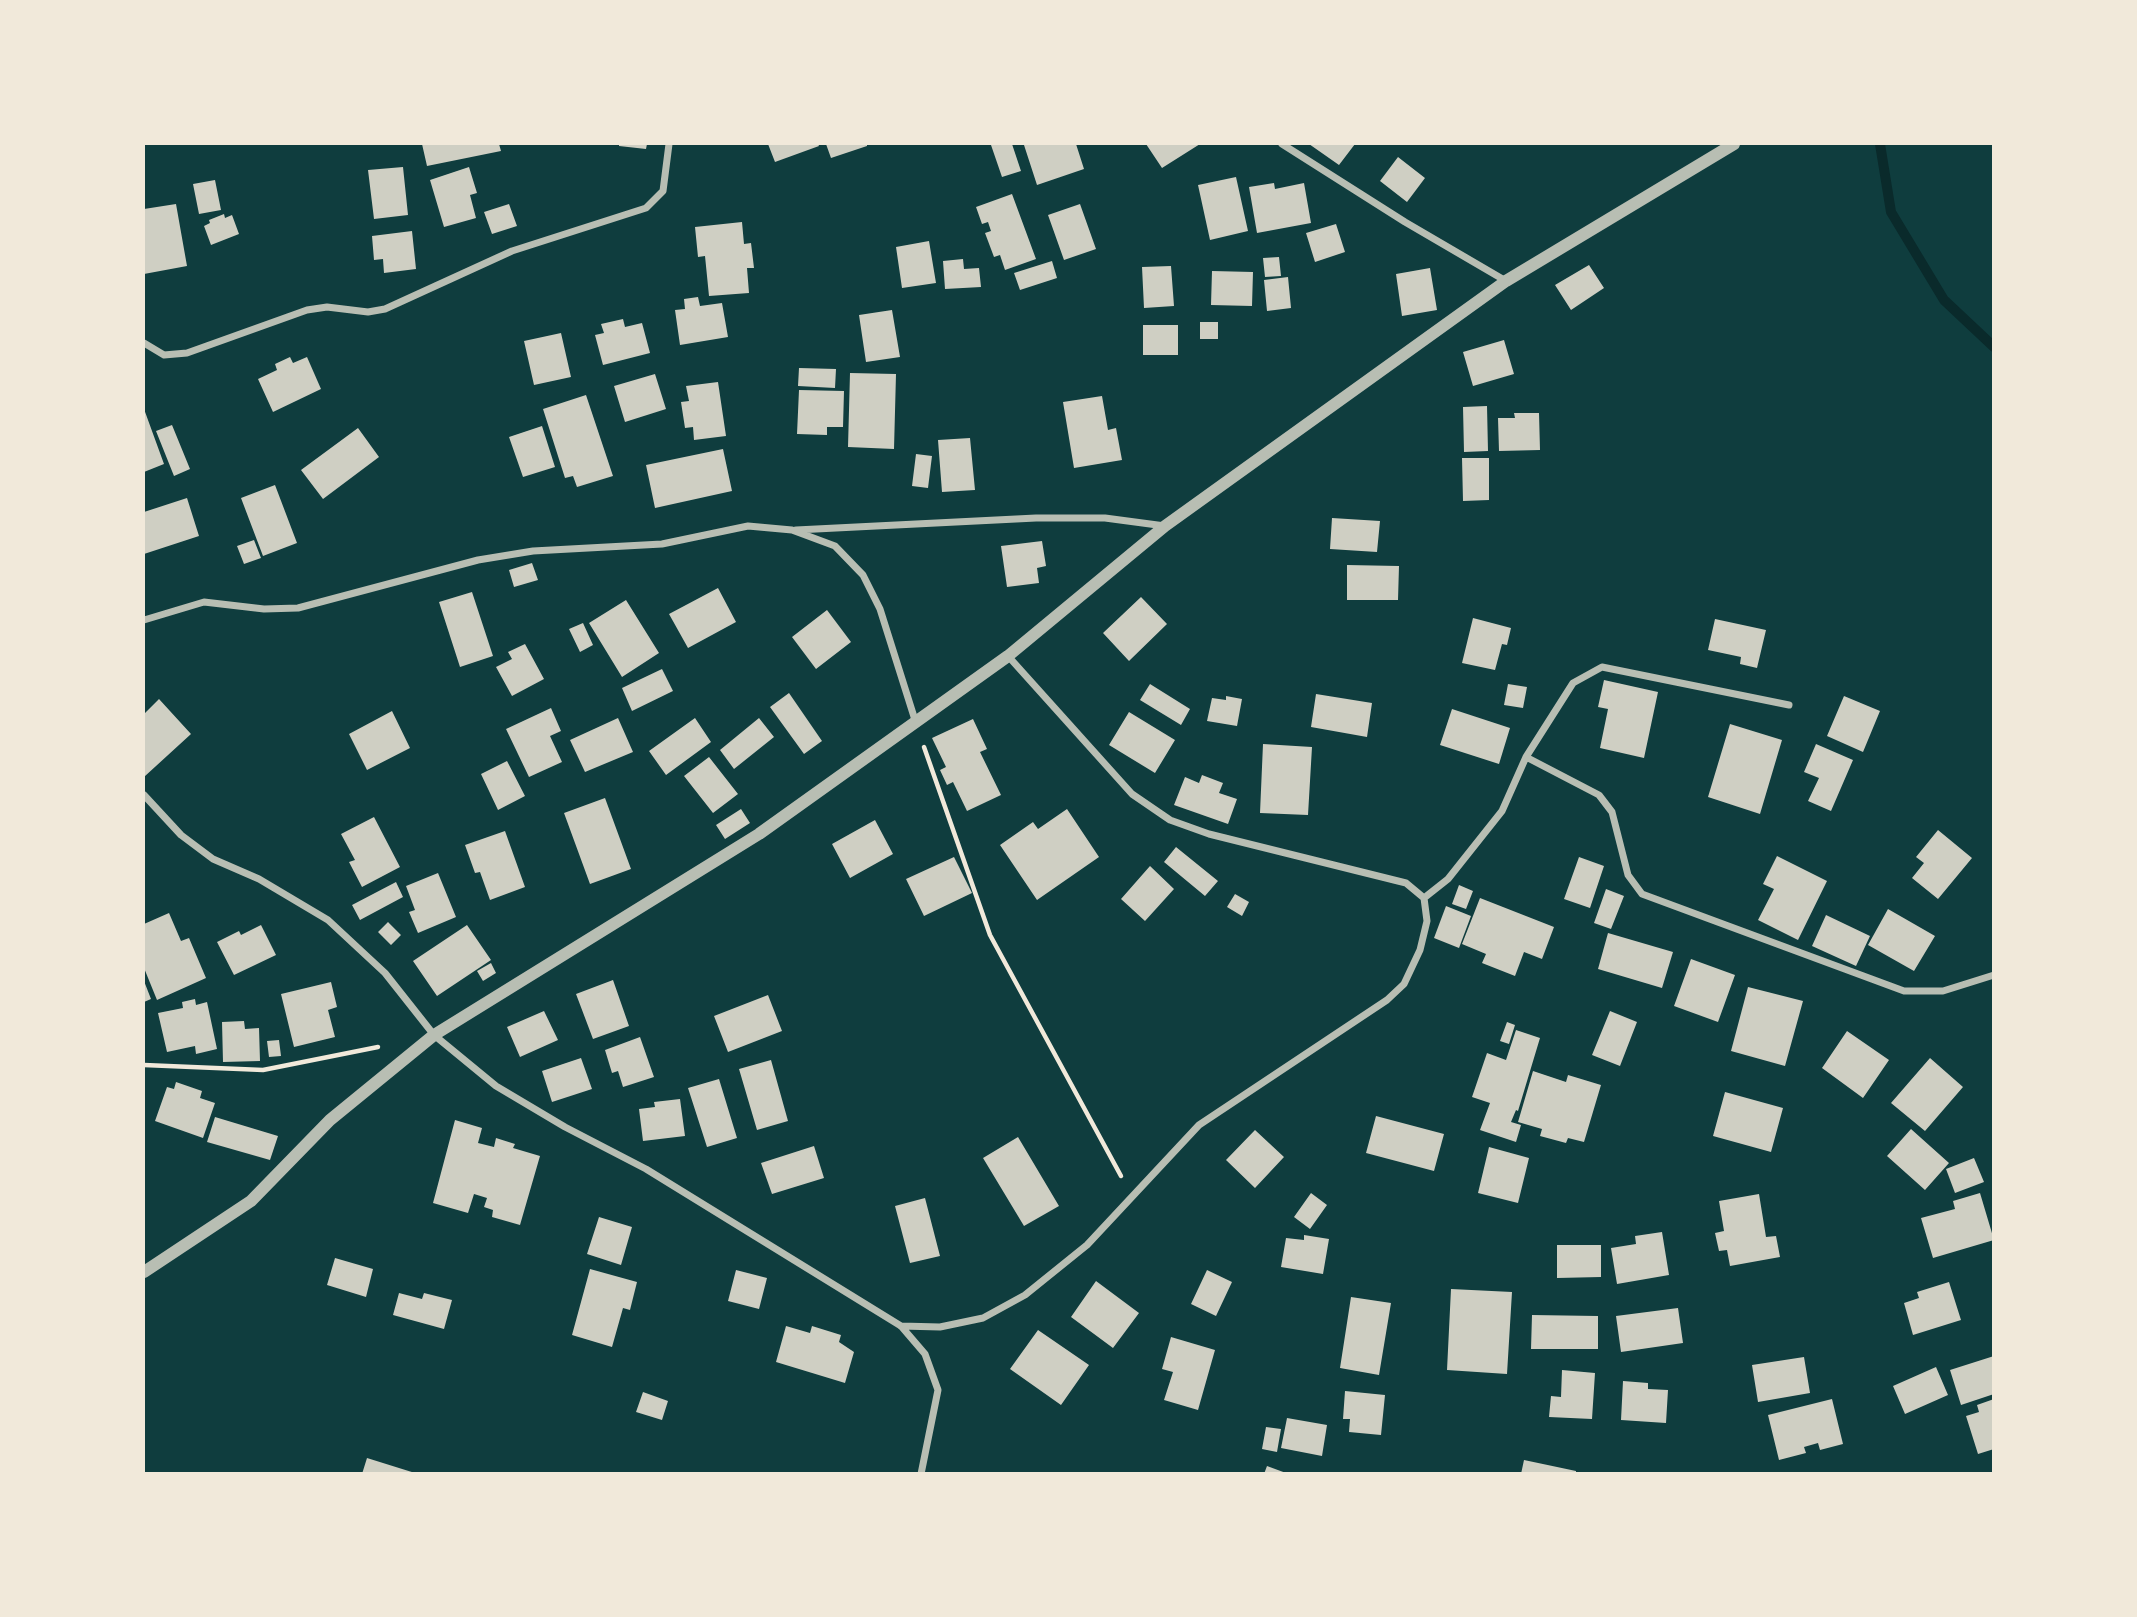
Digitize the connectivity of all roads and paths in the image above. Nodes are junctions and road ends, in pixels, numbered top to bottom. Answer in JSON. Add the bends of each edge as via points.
{"nodes":[{"id":1,"x":669,"y":144,"type":"edge"},
{"id":2,"x":1282,"y":144,"type":"edge"},
{"id":3,"x":1734,"y":144,"type":"edge"},
{"id":4,"x":1506,"y":281,"type":"junction"},
{"id":5,"x":144,"y":343,"type":"edge"},
{"id":6,"x":1165,"y":526,"type":"junction"},
{"id":7,"x":792,"y":530,"type":"junction"},
{"id":8,"x":144,"y":620,"type":"edge"},
{"id":9,"x":1008,"y":656,"type":"junction"},
{"id":10,"x":1789,"y":705,"type":"dead end"},
{"id":11,"x":915,"y":720,"type":"junction"},
{"id":12,"x":1526,"y":757,"type":"junction"},
{"id":13,"x":144,"y":795,"type":"edge"},
{"id":14,"x":1424,"y":898,"type":"junction"},
{"id":15,"x":1993,"y":975,"type":"edge"},
{"id":16,"x":434,"y":1035,"type":"junction"},
{"id":17,"x":382,"y":1046,"type":"dead end"},
{"id":18,"x":144,"y":1065,"type":"edge"},
{"id":19,"x":1132,"y":1195,"type":"junction"},
{"id":20,"x":144,"y":1272,"type":"edge"},
{"id":21,"x":901,"y":1326,"type":"junction"},
{"id":22,"x":921,"y":1474,"type":"edge"}],
"edges":[{"from":1,"to":5,"type":"street","via":[[663,191],[646,208],[512,251],[385,309],[307,310],[187,353],[164,355]]},
{"from":2,"to":4,"type":"street"},
{"from":3,"to":4,"type":"street"},
{"from":4,"to":6,"type":"street"},
{"from":6,"to":7,"type":"street","via":[[1105,518],[1036,518]]},
{"from":6,"to":9,"type":"street"},
{"from":7,"to":8,"type":"street","via":[[748,526],[662,544],[533,551],[478,560],[298,608],[204,602]]},
{"from":7,"to":11,"type":"street","via":[[835,546],[863,575],[880,609]]},
{"from":9,"to":11,"type":"street"},
{"from":9,"to":14,"type":"street","via":[[1132,794],[1170,820],[1406,883]]},
{"from":10,"to":12,"type":"street","via":[[1602,667],[1573,683]]},
{"from":11,"to":16,"type":"street","via":[[759,834]]},
{"from":11,"to":19,"type":"path","via":[[990,935]]},
{"from":12,"to":14,"type":"street","via":[[1502,811],[1448,879]]},
{"from":12,"to":15,"type":"street","via":[[1599,795],[1612,812],[1628,875],[1642,894],[1904,990],[1943,991]]},
{"from":13,"to":16,"type":"street","via":[[181,835],[213,859],[259,879],[328,920],[384,974]]},
{"from":14,"to":19,"type":"street","via":[[1427,921],[1423,941],[1404,984],[1387,1000],[1199,1125]]},
{"from":16,"to":20,"type":"street","via":[[330,1120],[251,1201]]},
{"from":16,"to":21,"type":"street","via":[[496,1086],[646,1169]]},
{"from":17,"to":18,"type":"path","via":[[263,1070]]},
{"from":19,"to":21,"type":"street","via":[[1087,1245],[1015,1301],[983,1318],[940,1327]]},
{"from":21,"to":22,"type":"street","via":[[925,1354],[938,1390]]}]}
